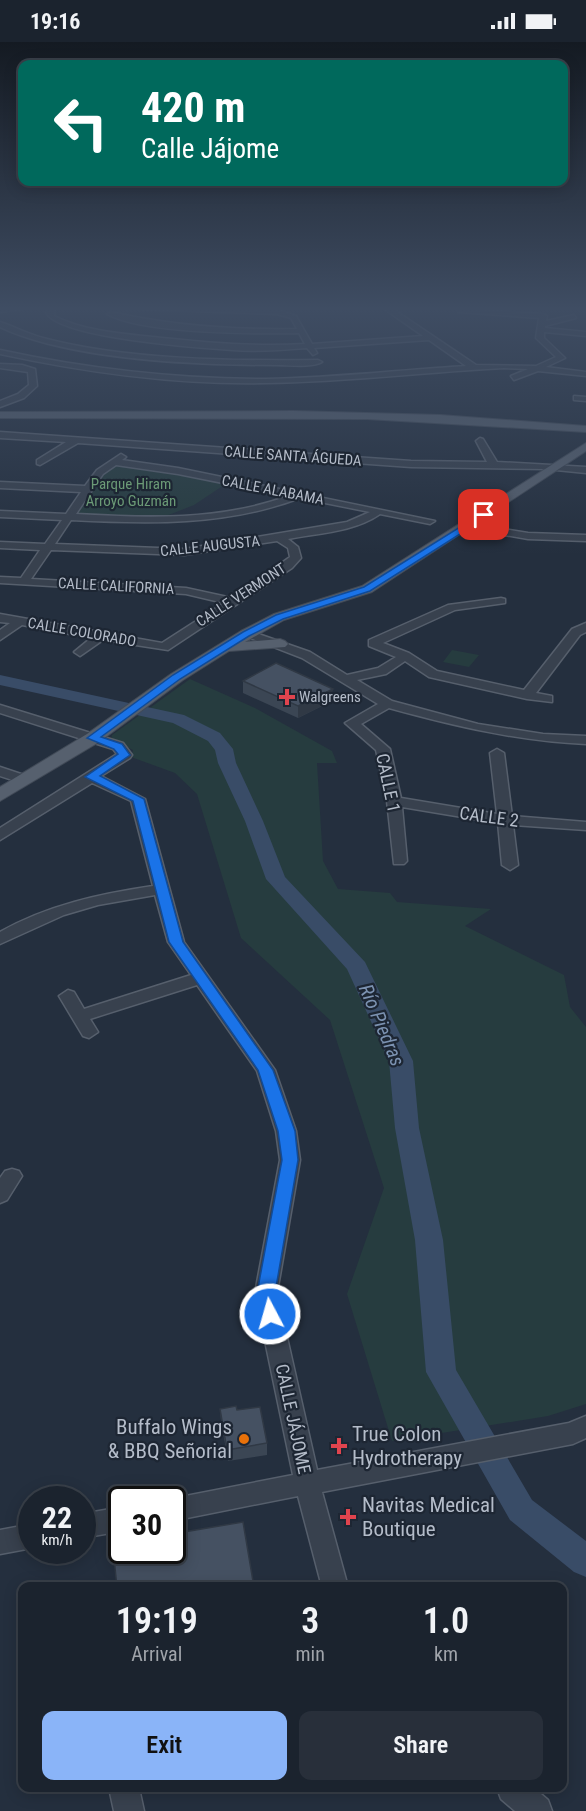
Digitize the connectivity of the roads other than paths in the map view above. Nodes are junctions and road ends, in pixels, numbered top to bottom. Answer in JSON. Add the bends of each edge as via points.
{"nodes":[{"id":1,"x":29,"y":390,"type":"edge"},
{"id":2,"x":0,"y":404,"type":"edge"},
{"id":3,"x":0,"y":413,"type":"edge"},
{"id":4,"x":585,"y":428,"type":"edge"},
{"id":5,"x":0,"y":435,"type":"edge"},
{"id":6,"x":75,"y":441,"type":"junction"},
{"id":7,"x":480,"y":441,"type":"dead end"},
{"id":8,"x":136,"y":446,"type":"junction"},
{"id":9,"x":586,"y":447,"type":"edge"},
{"id":10,"x":40,"y":462,"type":"dead end"},
{"id":11,"x":114,"y":462,"type":"junction"},
{"id":12,"x":493,"y":464,"type":"junction"},
{"id":13,"x":559,"y":466,"type":"junction"},
{"id":14,"x":586,"y":470,"type":"edge"},
{"id":15,"x":0,"y":485,"type":"edge"},
{"id":16,"x":87,"y":489,"type":"junction"},
{"id":17,"x":299,"y":495,"type":"junction"},
{"id":18,"x":378,"y":511,"type":"junction"},
{"id":19,"x":0,"y":514,"type":"edge"},
{"id":20,"x":68,"y":517,"type":"junction"},
{"id":21,"x":430,"y":521,"type":"dead end"},
{"id":22,"x":468,"y":526,"type":"junction"},
{"id":23,"x":280,"y":538,"type":"junction"},
{"id":24,"x":586,"y":538,"type":"edge"},
{"id":25,"x":0,"y":546,"type":"edge"},
{"id":26,"x":46,"y":548,"type":"junction"},
{"id":27,"x":0,"y":580,"type":"edge"},
{"id":28,"x":24,"y":581,"type":"junction"},
{"id":29,"x":501,"y":600,"type":"dead end"},
{"id":30,"x":231,"y":601,"type":"junction"},
{"id":31,"x":285,"y":615,"type":"junction"},
{"id":32,"x":0,"y":618,"type":"edge"},
{"id":33,"x":20,"y":621,"type":"junction"},
{"id":34,"x":586,"y":627,"type":"edge"},
{"id":35,"x":246,"y":634,"type":"junction"},
{"id":36,"x":0,"y":636,"type":"edge"},
{"id":37,"x":100,"y":636,"type":"junction"},
{"id":38,"x":276,"y":643,"type":"junction"},
{"id":39,"x":164,"y":647,"type":"joint"},
{"id":40,"x":219,"y":651,"type":"junction"},
{"id":41,"x":80,"y":652,"type":"dead end"},
{"id":42,"x":405,"y":656,"type":"junction"},
{"id":43,"x":344,"y":679,"type":"junction"},
{"id":44,"x":527,"y":695,"type":"junction"},
{"id":45,"x":547,"y":699,"type":"dead end"},
{"id":46,"x":387,"y":704,"type":"junction"},
{"id":47,"x":0,"y":709,"type":"edge"},
{"id":48,"x":104,"y":736,"type":"junction"},
{"id":49,"x":586,"y":740,"type":"edge"},
{"id":50,"x":497,"y":753,"type":"dead end"},
{"id":51,"x":0,"y":771,"type":"edge"},
{"id":52,"x":91,"y":777,"type":"junction"},
{"id":53,"x":25,"y":780,"type":"junction"},
{"id":54,"x":0,"y":795,"type":"edge"},
{"id":55,"x":394,"y":801,"type":"junction"},
{"id":56,"x":504,"y":820,"type":"junction"},
{"id":57,"x":586,"y":826,"type":"edge"},
{"id":58,"x":0,"y":835,"type":"edge"},
{"id":59,"x":399,"y":861,"type":"dead end"},
{"id":60,"x":510,"y":865,"type":"dead end"},
{"id":61,"x":162,"y":889,"type":"junction"},
{"id":62,"x":0,"y":939,"type":"edge"},
{"id":63,"x":201,"y":978,"type":"junction"},
{"id":64,"x":68,"y":996,"type":"dead end"},
{"id":65,"x":80,"y":1016,"type":"junction"},
{"id":66,"x":89,"y":1032,"type":"dead end"},
{"id":67,"x":12,"y":1176,"type":"dead end"},
{"id":68,"x":0,"y":1195,"type":"edge"},
{"id":69,"x":586,"y":1426,"type":"edge"},
{"id":70,"x":307,"y":1484,"type":"junction"},
{"id":71,"x":186,"y":1506,"type":"edge"},
{"id":72,"x":18,"y":1539,"type":"edge"},
{"id":73,"x":0,"y":1542,"type":"edge"},
{"id":74,"x":334,"y":1582,"type":"edge"},
{"id":75,"x":125,"y":1792,"type":"edge"},
{"id":76,"x":516,"y":1792,"type":"edge"},
{"id":77,"x":129,"y":1811,"type":"edge"},
{"id":78,"x":537,"y":1811,"type":"edge"}],
"edges":[{"from":1,"to":2,"type":"street"},
{"from":3,"to":4,"type":"main road","via":[[398,416]]},
{"from":5,"to":6,"type":"street","name":"CALLE SANTA ÁGUEDA"},
{"from":6,"to":8,"type":"street","name":"CALLE SANTA ÁGUEDA"},
{"from":6,"to":10,"type":"street"},
{"from":7,"to":12,"type":"street"},
{"from":8,"to":11,"type":"street"},
{"from":8,"to":12,"type":"street","name":"CALLE SANTA ÁGUEDA","via":[[411,464]]},
{"from":9,"to":13,"type":"main road"},
{"from":11,"to":16,"type":"street"},
{"from":11,"to":17,"type":"street","name":"CALLE ALABAMA"},
{"from":12,"to":13,"type":"street","name":"CALLE SANTA ÁGUEDA"},
{"from":13,"to":14,"type":"street","name":"CALLE SANTA ÁGUEDA"},
{"from":13,"to":22,"type":"main road"},
{"from":15,"to":16,"type":"street"},
{"from":16,"to":20,"type":"street"},
{"from":17,"to":18,"type":"street","name":"CALLE ALABAMA"},
{"from":17,"to":20,"type":"street","via":[[267,507],[184,520]]},
{"from":18,"to":21,"type":"street","name":"CALLE ALABAMA"},
{"from":18,"to":23,"type":"street","name":"CALLE AUGUSTA","via":[[349,525]]},
{"from":19,"to":20,"type":"street"},
{"from":20,"to":26,"type":"street"},
{"from":22,"to":24,"type":"street","via":[[528,536]]},
{"from":22,"to":31,"type":"main road","via":[[367,589]]},
{"from":23,"to":26,"type":"street","name":"CALLE AUGUSTA","via":[[184,552]]},
{"from":23,"to":30,"type":"street","name":"CALLE VERMONT","via":[[293,547],[296,558]]},
{"from":25,"to":26,"type":"street","name":"CALLE AUGUSTA"},
{"from":26,"to":28,"type":"street"},
{"from":27,"to":28,"type":"street","name":"CALLE CALIFORNIA"},
{"from":28,"to":30,"type":"street","name":"CALLE CALIFORNIA","via":[[186,591]]},
{"from":29,"to":42,"type":"street","via":[[452,606],[373,643]]},
{"from":30,"to":39,"type":"street","name":"CALLE VERMONT"},
{"from":31,"to":35,"type":"main road"},
{"from":31,"to":38,"type":"main road","via":[[275,625]]},
{"from":32,"to":33,"type":"street","name":"CALLE COLORADO"},
{"from":33,"to":36,"type":"street"},
{"from":33,"to":37,"type":"street","name":"CALLE COLORADO"},
{"from":34,"to":44,"type":"street","via":[[576,632]]},
{"from":35,"to":38,"type":"street"},
{"from":35,"to":40,"type":"main road"},
{"from":37,"to":39,"type":"street","name":"CALLE COLORADO"},
{"from":37,"to":41,"type":"street"},
{"from":38,"to":40,"type":"main road"},
{"from":38,"to":43,"type":"street","via":[[306,655]]},
{"from":40,"to":48,"type":"main road","via":[[159,690]]},
{"from":42,"to":43,"type":"street","via":[[382,670]]},
{"from":42,"to":44,"type":"street","via":[[433,674]]},
{"from":43,"to":46,"type":"street"},
{"from":44,"to":45,"type":"street"},
{"from":46,"to":49,"type":"street","via":[[477,728]]},
{"from":46,"to":55,"type":"street","name":"CALLE 1","via":[[352,723],[383,749]]},
{"from":47,"to":48,"type":"street"},
{"from":48,"to":52,"type":"street","via":[[125,755]]},
{"from":48,"to":53,"type":"main road"},
{"from":50,"to":56,"type":"street"},
{"from":51,"to":53,"type":"street"},
{"from":52,"to":58,"type":"street"},
{"from":52,"to":61,"type":"street","name":"CALLE JÁJOME","via":[[138,799]]},
{"from":53,"to":54,"type":"main road"},
{"from":55,"to":56,"type":"street","name":"CALLE 2"},
{"from":55,"to":59,"type":"street","name":"CALLE 1"},
{"from":56,"to":57,"type":"street","name":"CALLE 2"},
{"from":56,"to":60,"type":"street"},
{"from":61,"to":62,"type":"street","via":[[88,900],[26,922]]},
{"from":61,"to":63,"type":"street","name":"CALLE JÁJOME","via":[[176,942]]},
{"from":63,"to":65,"type":"street"},
{"from":63,"to":70,"type":"street","name":"CALLE JÁJOME","via":[[266,1070],[286,1131],[290,1160],[266,1293]]},
{"from":64,"to":65,"type":"street"},
{"from":65,"to":66,"type":"street"},
{"from":67,"to":68,"type":"street"},
{"from":69,"to":70,"type":"street","via":[[573,1433]]},
{"from":70,"to":71,"type":"street"},
{"from":70,"to":74,"type":"street","name":"CALLE JÁJOME"},
{"from":72,"to":73,"type":"street"},
{"from":75,"to":77,"type":"street"},
{"from":76,"to":78,"type":"street"}]}
